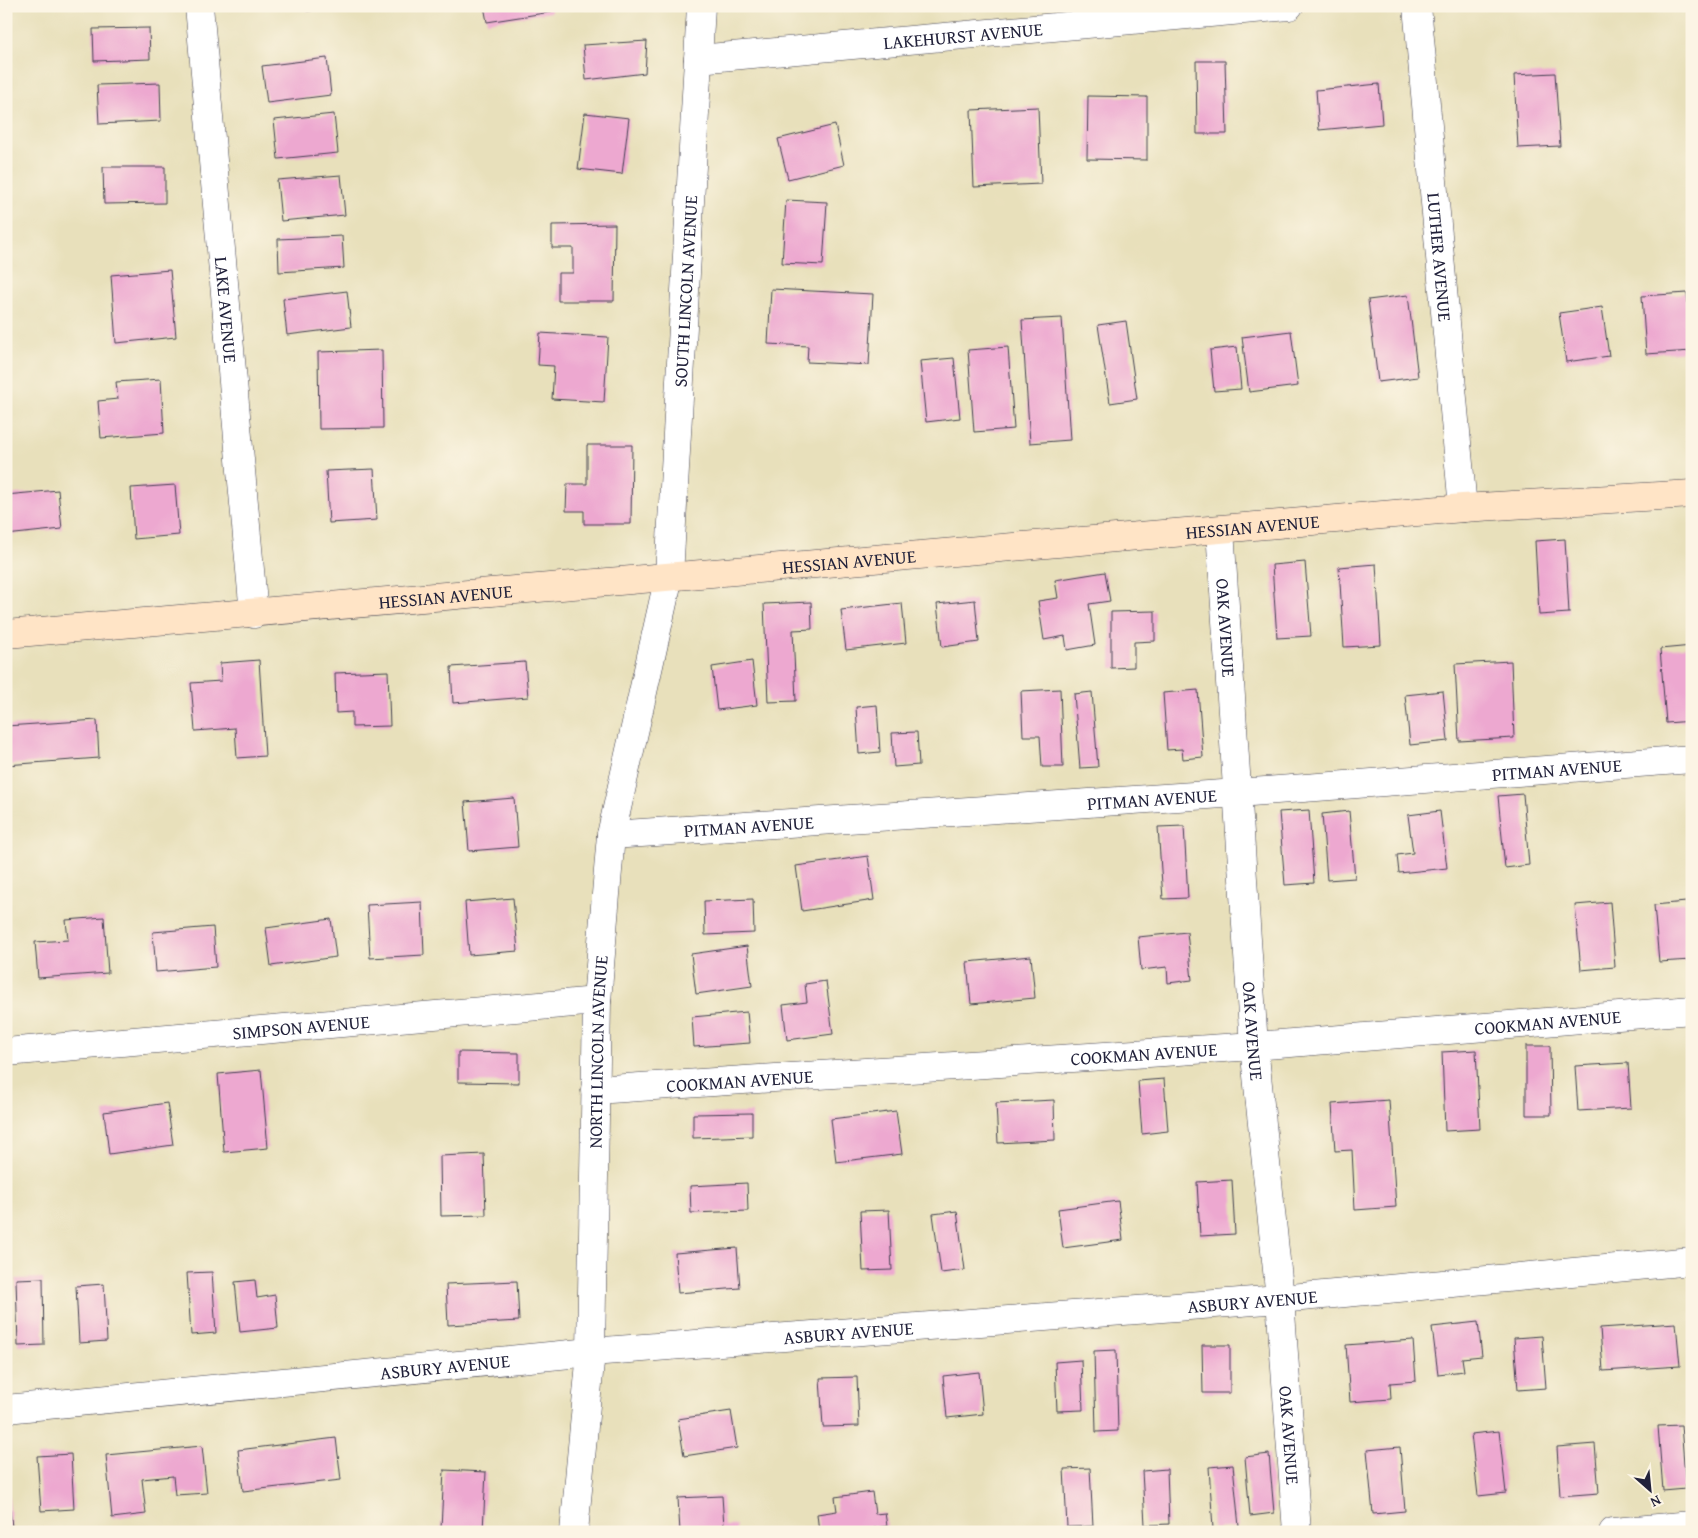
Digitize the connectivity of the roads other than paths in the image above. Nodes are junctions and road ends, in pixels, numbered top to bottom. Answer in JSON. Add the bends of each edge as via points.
{"nodes":[{"id":1,"x":198,"y":6,"type":"edge"},
{"id":2,"x":701,"y":6,"type":"edge"},
{"id":3,"x":1289,"y":6,"type":"edge"},
{"id":4,"x":1416,"y":6,"type":"edge"},
{"id":5,"x":698,"y":59,"type":"junction"},
{"id":6,"x":1692,"y":494,"type":"edge"},
{"id":7,"x":1463,"y":508,"type":"junction"},
{"id":8,"x":1220,"y":530,"type":"junction"},
{"id":9,"x":669,"y":576,"type":"junction"},
{"id":10,"x":254,"y":614,"type":"junction"},
{"id":11,"x":6,"y":634,"type":"edge"},
{"id":12,"x":1692,"y":759,"type":"edge"},
{"id":13,"x":1238,"y":793,"type":"junction"},
{"id":14,"x":611,"y":835,"type":"junction"},
{"id":15,"x":597,"y":1001,"type":"junction"},
{"id":16,"x":1692,"y":1010,"type":"edge"},
{"id":17,"x":1254,"y":1046,"type":"junction"},
{"id":18,"x":6,"y":1052,"type":"edge"},
{"id":19,"x":596,"y":1090,"type":"junction"},
{"id":20,"x":1692,"y":1261,"type":"edge"},
{"id":21,"x":1280,"y":1299,"type":"junction"},
{"id":22,"x":590,"y":1352,"type":"junction"},
{"id":23,"x":6,"y":1408,"type":"edge"},
{"id":24,"x":1692,"y":1525,"type":"edge"},
{"id":25,"x":574,"y":1532,"type":"edge"},
{"id":26,"x":1297,"y":1532,"type":"edge"},
{"id":27,"x":1613,"y":1532,"type":"edge"}],
"edges":[{"from":1,"to":10,"type":"street","name":"LAKE AVENUE"},
{"from":2,"to":5,"type":"street","name":"SOUTH LINCOLN AVENUE"},
{"from":3,"to":5,"type":"street","name":"LAKEHURST AVENUE"},
{"from":4,"to":7,"type":"street","name":"LUTHER AVENUE"},
{"from":5,"to":9,"type":"street","name":"SOUTH LINCOLN AVENUE"},
{"from":6,"to":7,"type":"main road","name":"HESSIAN AVENUE"},
{"from":7,"to":8,"type":"main road","name":"HESSIAN AVENUE"},
{"from":8,"to":9,"type":"main road","name":"HESSIAN AVENUE"},
{"from":8,"to":13,"type":"street","name":"OAK AVENUE"},
{"from":9,"to":10,"type":"main road","name":"HESSIAN AVENUE"},
{"from":9,"to":14,"type":"street","name":"NORTH LINCOLN AVENUE"},
{"from":10,"to":11,"type":"main road","name":"HESSIAN AVENUE"},
{"from":12,"to":13,"type":"street","name":"PITMAN AVENUE"},
{"from":13,"to":14,"type":"street","name":"PITMAN AVENUE"},
{"from":13,"to":17,"type":"street","name":"OAK AVENUE"},
{"from":14,"to":15,"type":"street","name":"NORTH LINCOLN AVENUE"},
{"from":15,"to":18,"type":"street","name":"SIMPSON AVENUE"},
{"from":15,"to":19,"type":"street","name":"NORTH LINCOLN AVENUE"},
{"from":16,"to":17,"type":"street","name":"COOKMAN AVENUE"},
{"from":17,"to":19,"type":"street","name":"COOKMAN AVENUE"},
{"from":17,"to":21,"type":"street","name":"OAK AVENUE"},
{"from":19,"to":22,"type":"street","name":"NORTH LINCOLN AVENUE"},
{"from":20,"to":21,"type":"street","name":"ASBURY AVENUE"},
{"from":21,"to":22,"type":"street","name":"ASBURY AVENUE"},
{"from":21,"to":26,"type":"street","name":"OAK AVENUE"},
{"from":22,"to":23,"type":"street","name":"ASBURY AVENUE"},
{"from":22,"to":25,"type":"street","name":"NORTH LINCOLN AVENUE"},
{"from":24,"to":27,"type":"street"}]}
